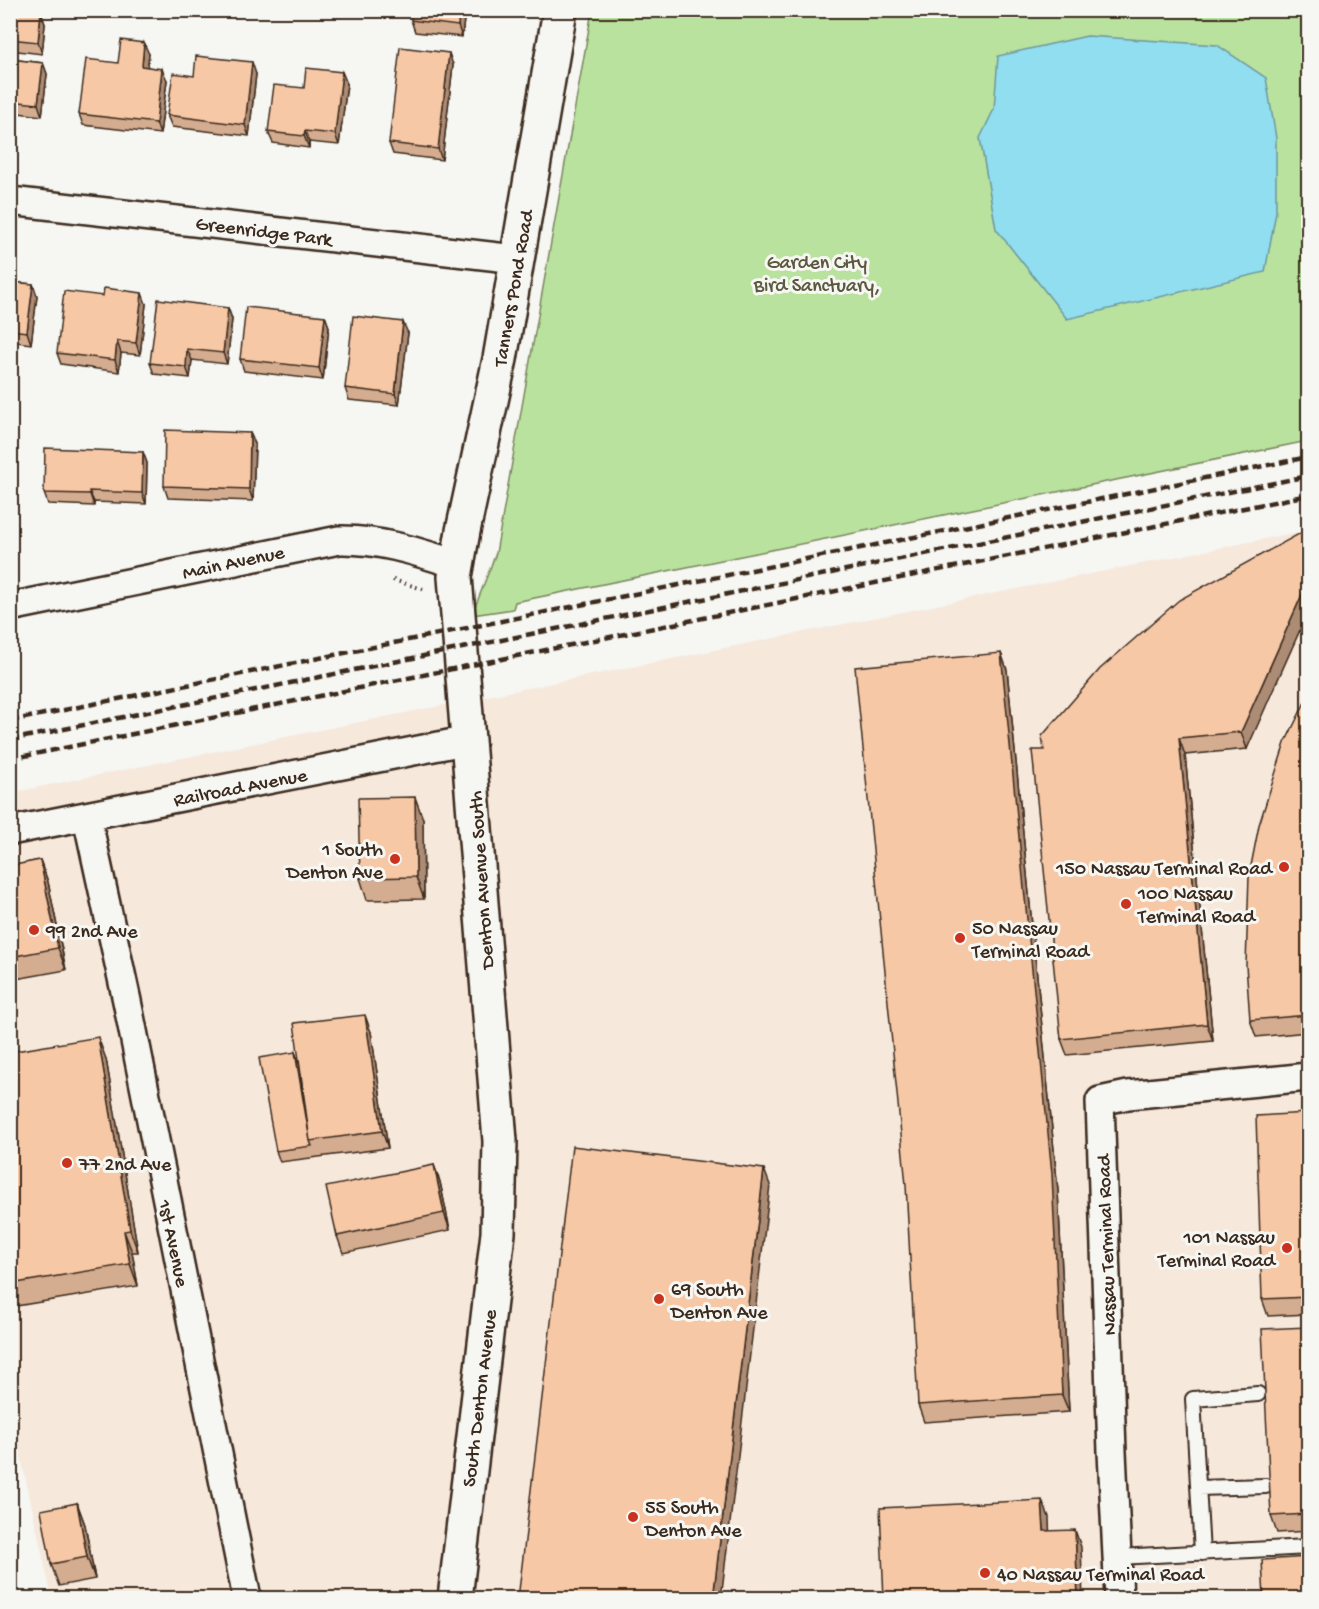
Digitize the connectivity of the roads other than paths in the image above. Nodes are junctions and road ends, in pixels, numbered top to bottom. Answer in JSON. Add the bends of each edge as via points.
{"nodes":[{"id":1,"x":560,"y":10,"type":"edge"},
{"id":2,"x":10,"y":201,"type":"edge"},
{"id":3,"x":517,"y":259,"type":"junction"},
{"id":4,"x":456,"y":564,"type":"junction"},
{"id":5,"x":10,"y":607,"type":"edge"},
{"id":6,"x":469,"y":740,"type":"junction"},
{"id":7,"x":87,"y":817,"type":"junction"},
{"id":8,"x":10,"y":831,"type":"edge"},
{"id":9,"x":1308,"y":1077,"type":"edge"},
{"id":10,"x":498,"y":1197,"type":"joint"},
{"id":11,"x":1258,"y":1394,"type":"dead end"},
{"id":12,"x":1266,"y":1486,"type":"edge"},
{"id":13,"x":1198,"y":1488,"type":"junction"},
{"id":14,"x":1308,"y":1546,"type":"edge"},
{"id":15,"x":1202,"y":1553,"type":"junction"},
{"id":16,"x":1118,"y":1557,"type":"junction"},
{"id":17,"x":247,"y":1599,"type":"edge"},
{"id":18,"x":455,"y":1599,"type":"edge"},
{"id":19,"x":1119,"y":1599,"type":"edge"}],
"edges":[{"from":1,"to":3,"type":"street","name":"Tanners Pond Road"},
{"from":2,"to":3,"type":"street","name":"Greenridge Park"},
{"from":3,"to":4,"type":"street","name":"Tanners Pond Road","via":[[500,360]]},
{"from":4,"to":5,"type":"street","name":"Main Avenue","via":[[388,545],[339,540]]},
{"from":4,"to":6,"type":"street","name":"Denton Avenue South","via":[[455,594]]},
{"from":6,"to":7,"type":"street","name":"Railroad Avenue"},
{"from":6,"to":10,"type":"street","name":"Denton Avenue South","via":[[499,1123]]},
{"from":7,"to":8,"type":"street","name":"Railroad Avenue"},
{"from":7,"to":17,"type":"street","name":"1st Avenue"},
{"from":9,"to":16,"type":"street","name":"Nassau Terminal Road","via":[[1101,1101]]},
{"from":10,"to":18,"type":"street","name":"South Denton Avenue","via":[[498,1233]]},
{"from":11,"to":13,"type":"lane","via":[[1193,1399]]},
{"from":12,"to":13,"type":"lane"},
{"from":13,"to":15,"type":"lane"},
{"from":14,"to":15,"type":"lane"},
{"from":15,"to":16,"type":"lane"},
{"from":16,"to":19,"type":"street","name":"Nassau Terminal Road"}]}
